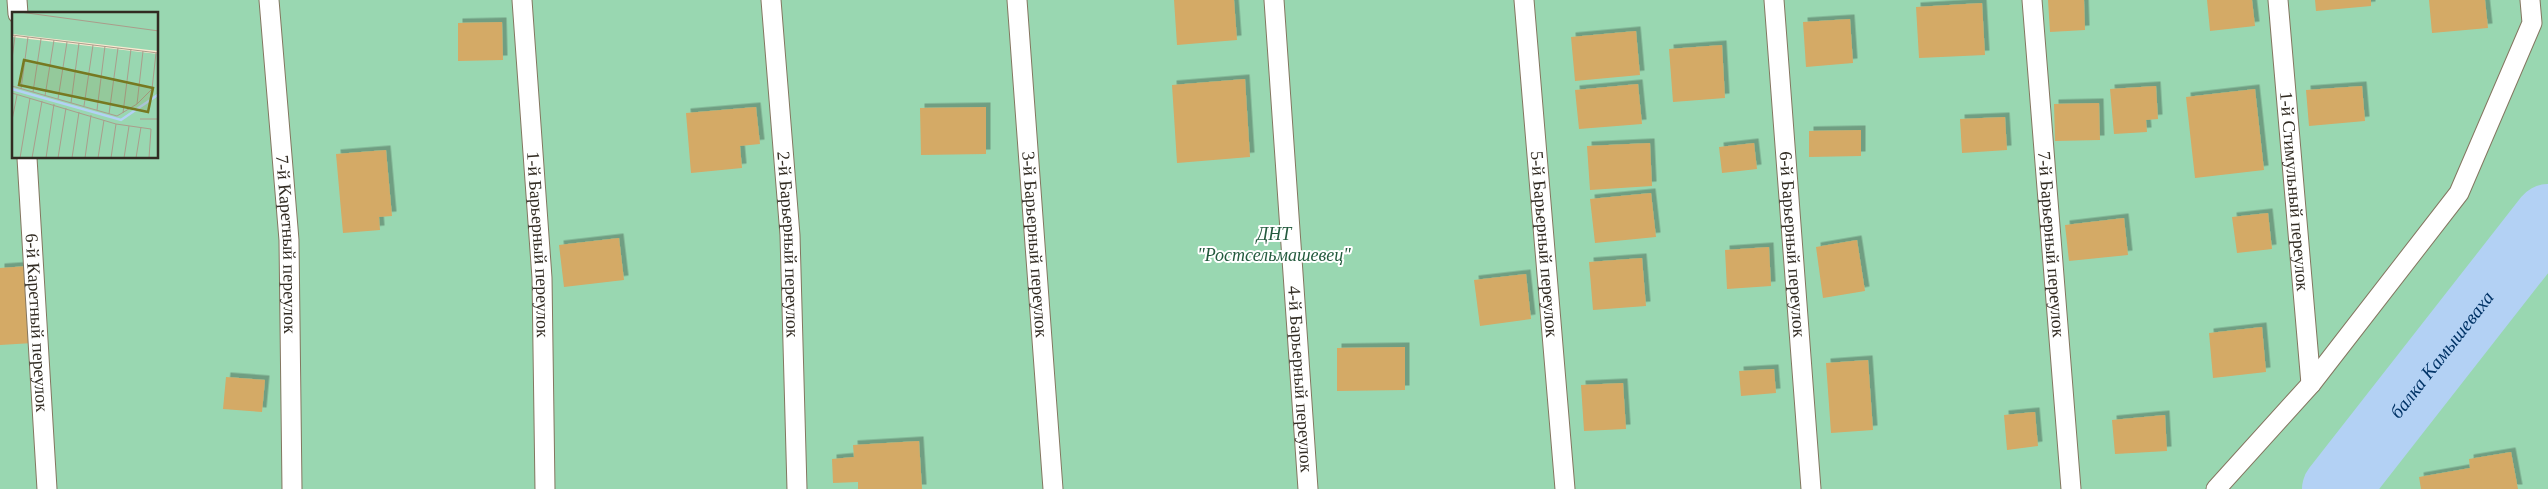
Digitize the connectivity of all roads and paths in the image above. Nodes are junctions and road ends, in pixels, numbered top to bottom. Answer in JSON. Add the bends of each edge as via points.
{"nodes":[{"id":1,"x":269,"y":0,"type":"edge"},
{"id":2,"x":522,"y":0,"type":"edge"},
{"id":3,"x":771,"y":0,"type":"edge"},
{"id":4,"x":1017,"y":0,"type":"edge"},
{"id":5,"x":1274,"y":0,"type":"edge"},
{"id":6,"x":1524,"y":0,"type":"edge"},
{"id":7,"x":1774,"y":0,"type":"edge"},
{"id":8,"x":2032,"y":0,"type":"edge"},
{"id":9,"x":2278,"y":0,"type":"edge"},
{"id":10,"x":2530,"y":0,"type":"edge"},
{"id":11,"x":27,"y":159,"type":"edge"},
{"id":12,"x":2311,"y":384,"type":"junction"},
{"id":13,"x":47,"y":489,"type":"edge"},
{"id":14,"x":292,"y":489,"type":"edge"},
{"id":15,"x":545,"y":489,"type":"edge"},
{"id":16,"x":797,"y":489,"type":"edge"},
{"id":17,"x":1052,"y":489,"type":"edge"},
{"id":18,"x":1308,"y":489,"type":"edge"},
{"id":19,"x":1565,"y":489,"type":"edge"},
{"id":20,"x":1811,"y":489,"type":"edge"},
{"id":21,"x":2071,"y":489,"type":"edge"},
{"id":22,"x":2216,"y":489,"type":"edge"}],
"edges":[{"from":1,"to":14,"type":"lane","name":"7-й Каретный переулок","via":[[289,240]]},
{"from":2,"to":15,"type":"lane","name":"1-й Барьерный переулок","via":[[542,278]]},
{"from":3,"to":16,"type":"lane","name":"2-й Барьерный переулок","via":[[790,235]]},
{"from":4,"to":17,"type":"lane","name":"3-й Барьерный переулок"},
{"from":5,"to":18,"type":"lane","name":"4-й Барьерный переулок"},
{"from":6,"to":19,"type":"lane","name":"5-й Барьерный переулок"},
{"from":7,"to":20,"type":"lane","name":"6-й Барьерный переулок"},
{"from":8,"to":21,"type":"lane","name":"7-й Барьерный переулок"},
{"from":9,"to":12,"type":"lane","name":"1-й Стимульный переулок"},
{"from":10,"to":12,"type":"lane","via":[[2532,23],[2459,193]]},
{"from":11,"to":13,"type":"lane","name":"6-й Каретный переулок"},
{"from":12,"to":22,"type":"lane"}]}
